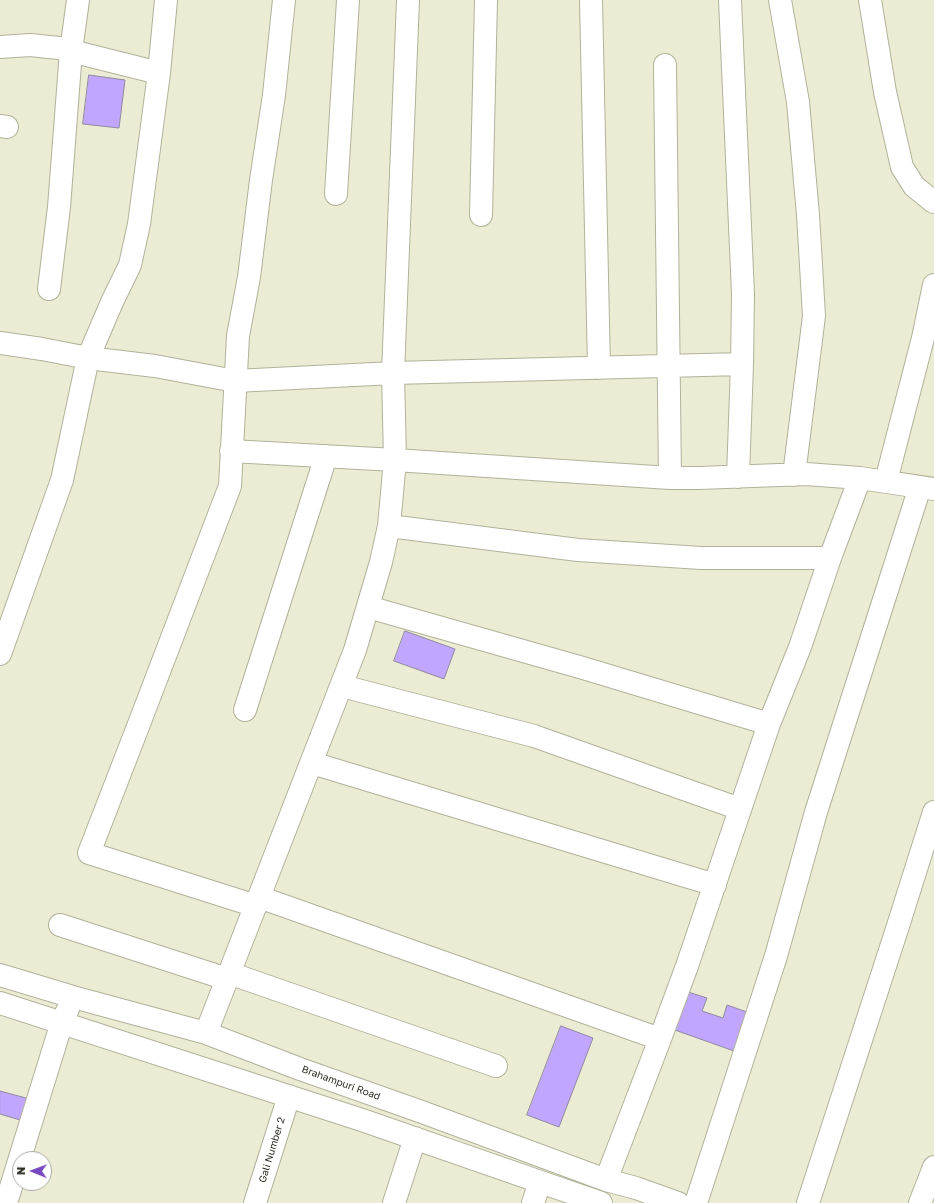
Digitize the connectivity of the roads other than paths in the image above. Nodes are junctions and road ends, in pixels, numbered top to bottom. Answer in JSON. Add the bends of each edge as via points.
{"nodes":[{"id":1,"x":78,"y":0,"type":"edge"},
{"id":2,"x":166,"y":0,"type":"edge"},
{"id":3,"x":284,"y":0,"type":"edge"},
{"id":4,"x":348,"y":0,"type":"edge"},
{"id":5,"x":408,"y":0,"type":"edge"},
{"id":6,"x":486,"y":0,"type":"edge"},
{"id":7,"x":591,"y":0,"type":"edge"},
{"id":8,"x":730,"y":0,"type":"edge"},
{"id":9,"x":780,"y":0,"type":"edge"},
{"id":10,"x":870,"y":0,"type":"edge"},
{"id":11,"x":0,"y":47,"type":"edge"},
{"id":12,"x":71,"y":51,"type":"junction"},
{"id":13,"x":665,"y":65,"type":"dead end"},
{"id":14,"x":159,"y":73,"type":"junction"},
{"id":15,"x":336,"y":194,"type":"dead end"},
{"id":16,"x":934,"y":202,"type":"edge"},
{"id":17,"x":481,"y":215,"type":"dead end"},
{"id":18,"x":934,"y":285,"type":"edge"},
{"id":19,"x":49,"y":289,"type":"dead end"},
{"id":20,"x":0,"y":343,"type":"edge"},
{"id":21,"x":88,"y":358,"type":"junction"},
{"id":22,"x":742,"y":364,"type":"junction"},
{"id":23,"x":670,"y":366,"type":"junction"},
{"id":24,"x":600,"y":368,"type":"junction"},
{"id":25,"x":393,"y":372,"type":"junction"},
{"id":26,"x":236,"y":381,"type":"junction"},
{"id":27,"x":231,"y":452,"type":"junction"},
{"id":28,"x":326,"y":456,"type":"junction"},
{"id":29,"x":395,"y":460,"type":"junction"},
{"id":30,"x":794,"y":474,"type":"junction"},
{"id":31,"x":738,"y":477,"type":"junction"},
{"id":32,"x":670,"y":478,"type":"junction"},
{"id":33,"x":860,"y":478,"type":"junction"},
{"id":34,"x":886,"y":482,"type":"junction"},
{"id":35,"x":927,"y":488,"type":"edge"},
{"id":36,"x":389,"y":526,"type":"junction"},
{"id":37,"x":830,"y":558,"type":"junction"},
{"id":38,"x":368,"y":608,"type":"junction"},
{"id":39,"x":0,"y":654,"type":"edge"},
{"id":40,"x":342,"y":686,"type":"junction"},
{"id":41,"x":245,"y":710,"type":"dead end"},
{"id":42,"x":769,"y":724,"type":"junction"},
{"id":43,"x":312,"y":763,"type":"junction"},
{"id":44,"x":740,"y":809,"type":"junction"},
{"id":45,"x":934,"y":812,"type":"edge"},
{"id":46,"x":715,"y":885,"type":"junction"},
{"id":47,"x":258,"y":901,"type":"junction"},
{"id":48,"x":60,"y":925,"type":"dead end"},
{"id":49,"x":0,"y":975,"type":"edge"},
{"id":50,"x":228,"y":976,"type":"junction"},
{"id":51,"x":73,"y":997,"type":"junction"},
{"id":52,"x":0,"y":1003,"type":"edge"},
{"id":53,"x":62,"y":1022,"type":"junction"},
{"id":54,"x":206,"y":1033,"type":"junction"},
{"id":55,"x":660,"y":1039,"type":"junction"},
{"id":56,"x":496,"y":1066,"type":"dead end"},
{"id":57,"x":289,"y":1096,"type":"junction"},
{"id":58,"x":459,"y":1126,"type":"junction"},
{"id":59,"x":415,"y":1138,"type":"junction"},
{"id":60,"x":449,"y":1150,"type":"junction"},
{"id":61,"x":934,"y":1167,"type":"edge"},
{"id":62,"x":606,"y":1180,"type":"junction"},
{"id":63,"x":540,"y":1182,"type":"junction"},
{"id":64,"x":6,"y":1203,"type":"edge"},
{"id":65,"x":255,"y":1203,"type":"edge"},
{"id":66,"x":394,"y":1203,"type":"edge"},
{"id":67,"x":533,"y":1203,"type":"edge"},
{"id":68,"x":601,"y":1203,"type":"edge"},
{"id":69,"x":678,"y":1203,"type":"edge"},
{"id":70,"x":696,"y":1203,"type":"edge"},
{"id":71,"x":808,"y":1203,"type":"edge"},
{"id":72,"x":920,"y":1203,"type":"edge"}],
"edges":[{"from":1,"to":12,"type":"street"},
{"from":2,"to":14,"type":"street"},
{"from":3,"to":26,"type":"street","via":[[274,95],[249,277],[238,336]]},
{"from":4,"to":15,"type":"street"},
{"from":5,"to":25,"type":"street"},
{"from":6,"to":17,"type":"street"},
{"from":7,"to":24,"type":"street"},
{"from":8,"to":22,"type":"street","via":[[743,294]]},
{"from":9,"to":30,"type":"street","via":[[798,102],[814,316]]},
{"from":10,"to":16,"type":"street","via":[[885,92],[902,167],[914,186]]},
{"from":11,"to":12,"type":"street","via":[[30,45]]},
{"from":12,"to":14,"type":"street"},
{"from":12,"to":19,"type":"street","via":[[59,207]]},
{"from":13,"to":23,"type":"street"},
{"from":14,"to":21,"type":"street","via":[[139,224],[130,265]]},
{"from":18,"to":34,"type":"street"},
{"from":20,"to":21,"type":"street"},
{"from":21,"to":26,"type":"street","via":[[155,366]]},
{"from":21,"to":39,"type":"street","via":[[62,480]]},
{"from":22,"to":23,"type":"street"},
{"from":22,"to":31,"type":"street"},
{"from":23,"to":24,"type":"street"},
{"from":23,"to":32,"type":"street"},
{"from":24,"to":25,"type":"street"},
{"from":25,"to":26,"type":"street"},
{"from":25,"to":29,"type":"street"},
{"from":26,"to":27,"type":"street"},
{"from":27,"to":28,"type":"street"},
{"from":27,"to":47,"type":"street","via":[[230,486],[89,853]]},
{"from":28,"to":29,"type":"street"},
{"from":28,"to":41,"type":"street"},
{"from":29,"to":32,"type":"street"},
{"from":29,"to":36,"type":"street"},
{"from":30,"to":31,"type":"street"},
{"from":30,"to":33,"type":"street"},
{"from":31,"to":32,"type":"street"},
{"from":33,"to":34,"type":"street"},
{"from":33,"to":37,"type":"street"},
{"from":34,"to":35,"type":"street"},
{"from":35,"to":70,"type":"street","via":[[816,812],[776,956]]},
{"from":36,"to":37,"type":"street","via":[[578,550],[701,558]]},
{"from":36,"to":38,"type":"street"},
{"from":37,"to":42,"type":"street","via":[[800,647]]},
{"from":38,"to":40,"type":"street"},
{"from":38,"to":42,"type":"street"},
{"from":40,"to":43,"type":"street"},
{"from":40,"to":44,"type":"street","via":[[534,736]]},
{"from":42,"to":44,"type":"street"},
{"from":43,"to":46,"type":"street"},
{"from":43,"to":47,"type":"street"},
{"from":44,"to":46,"type":"street"},
{"from":45,"to":71,"type":"street"},
{"from":46,"to":55,"type":"street"},
{"from":47,"to":50,"type":"street"},
{"from":47,"to":55,"type":"street"},
{"from":48,"to":50,"type":"street"},
{"from":49,"to":51,"type":"street","name":"Brahampuri Road"},
{"from":50,"to":54,"type":"street"},
{"from":50,"to":56,"type":"street"},
{"from":51,"to":53,"type":"street"},
{"from":51,"to":54,"type":"street","name":"Brahampuri Road"},
{"from":52,"to":53,"type":"street"},
{"from":53,"to":57,"type":"street"},
{"from":53,"to":64,"type":"street"},
{"from":54,"to":58,"type":"street","name":"Brahampuri Road"},
{"from":55,"to":62,"type":"street"},
{"from":57,"to":59,"type":"street"},
{"from":57,"to":65,"type":"street","name":"Gali Number 2"},
{"from":58,"to":60,"type":"street"},
{"from":58,"to":62,"type":"street","name":"Brahampuri Road"},
{"from":59,"to":60,"type":"street"},
{"from":59,"to":66,"type":"street"},
{"from":60,"to":63,"type":"street"},
{"from":61,"to":72,"type":"street"},
{"from":62,"to":69,"type":"street","name":"Brahampuri Road"},
{"from":63,"to":67,"type":"street"},
{"from":63,"to":68,"type":"street"}]}
